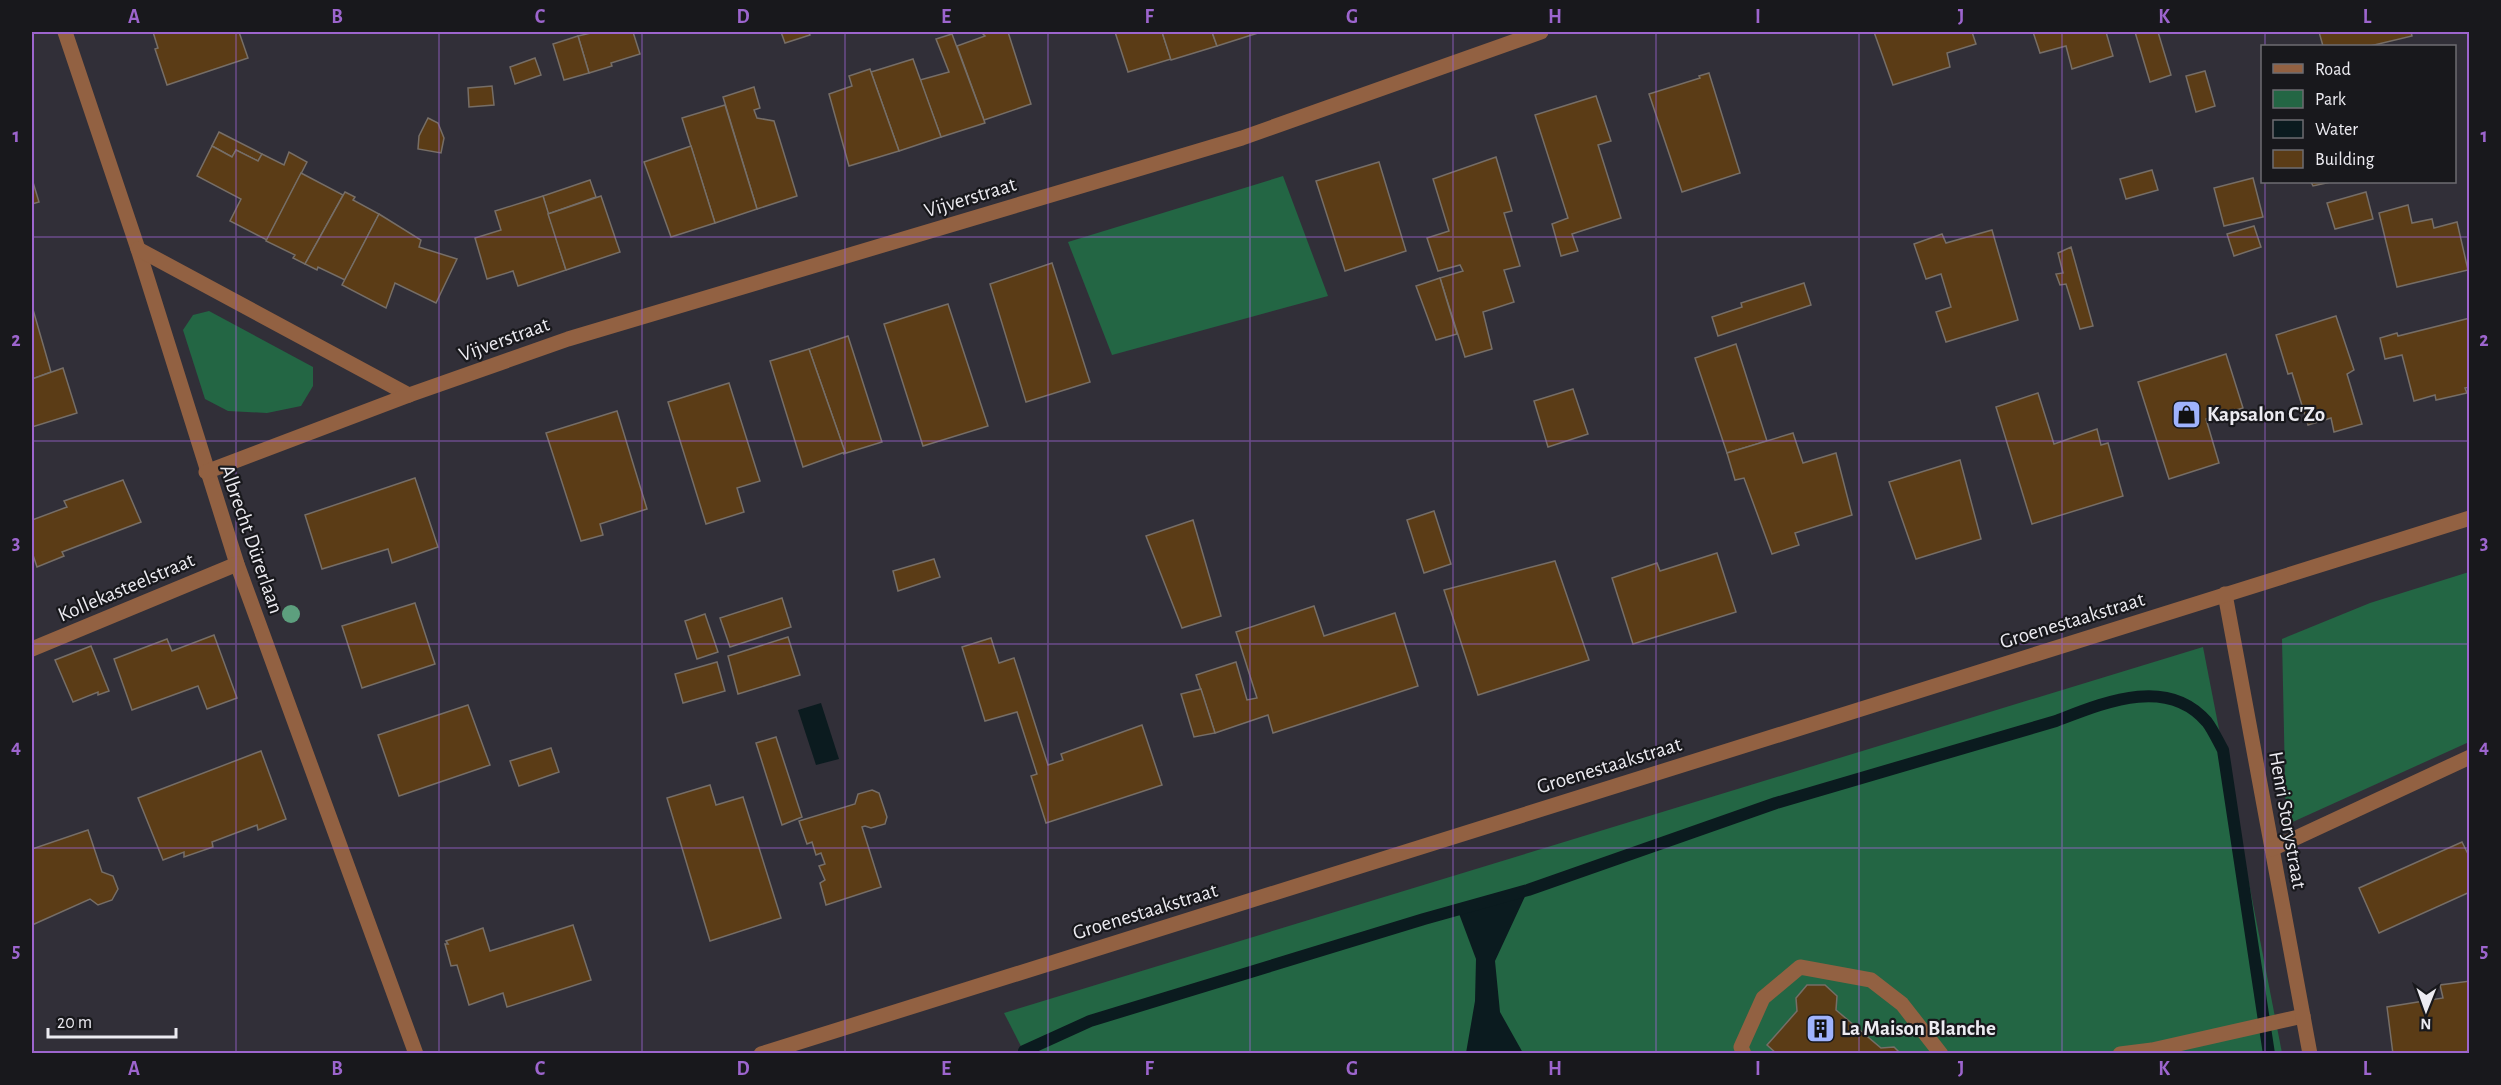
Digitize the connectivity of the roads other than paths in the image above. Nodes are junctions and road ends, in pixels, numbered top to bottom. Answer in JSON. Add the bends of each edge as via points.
{"nodes":[{"id":1,"x":65,"y":32,"type":"edge"},
{"id":2,"x":1541,"y":32,"type":"edge"},
{"id":3,"x":138,"y":249,"type":"junction"},
{"id":4,"x":409,"y":395,"type":"junction"},
{"id":5,"x":206,"y":472,"type":"junction"},
{"id":6,"x":2469,"y":518,"type":"edge"},
{"id":7,"x":237,"y":564,"type":"junction"},
{"id":8,"x":2225,"y":594,"type":"junction"},
{"id":9,"x":32,"y":649,"type":"edge"},
{"id":10,"x":2469,"y":758,"type":"edge"},
{"id":11,"x":2272,"y":849,"type":"junction"},
{"id":12,"x":2303,"y":1016,"type":"junction"},
{"id":13,"x":416,"y":1053,"type":"edge"},
{"id":14,"x":761,"y":1053,"type":"edge"},
{"id":15,"x":1744,"y":1053,"type":"edge"},
{"id":16,"x":1941,"y":1053,"type":"edge"},
{"id":17,"x":2120,"y":1053,"type":"edge"},
{"id":18,"x":2310,"y":1053,"type":"edge"}],
"edges":[{"from":1,"to":3,"type":"street","name":"Albrecht Dürerlaan"},
{"from":2,"to":4,"type":"street","name":"Vijverstraat","via":[[1242,138],[568,339]]},
{"from":3,"to":4,"type":"street"},
{"from":3,"to":5,"type":"street","name":"Albrecht Dürerlaan"},
{"from":4,"to":5,"type":"street","name":"Vijverstraat"},
{"from":5,"to":7,"type":"street","name":"Albrecht Dürerlaan"},
{"from":6,"to":8,"type":"street","name":"Groenestaakstraat"},
{"from":7,"to":9,"type":"street","name":"Kollekasteelstraat"},
{"from":7,"to":13,"type":"street","name":"Albrecht Dürerlaan"},
{"from":8,"to":11,"type":"street","name":"Henri Storystraat"},
{"from":8,"to":14,"type":"street","name":"Groenestaakstraat"},
{"from":10,"to":11,"type":"street"},
{"from":11,"to":12,"type":"street","name":"Henri Storystraat"},
{"from":12,"to":17,"type":"street","via":[[2152,1050]]},
{"from":12,"to":18,"type":"street","name":"Henri Storystraat"},
{"from":15,"to":16,"type":"street","via":[[1741,1047],[1763,998],[1800,967],[1871,980],[1902,1004]]}]}
